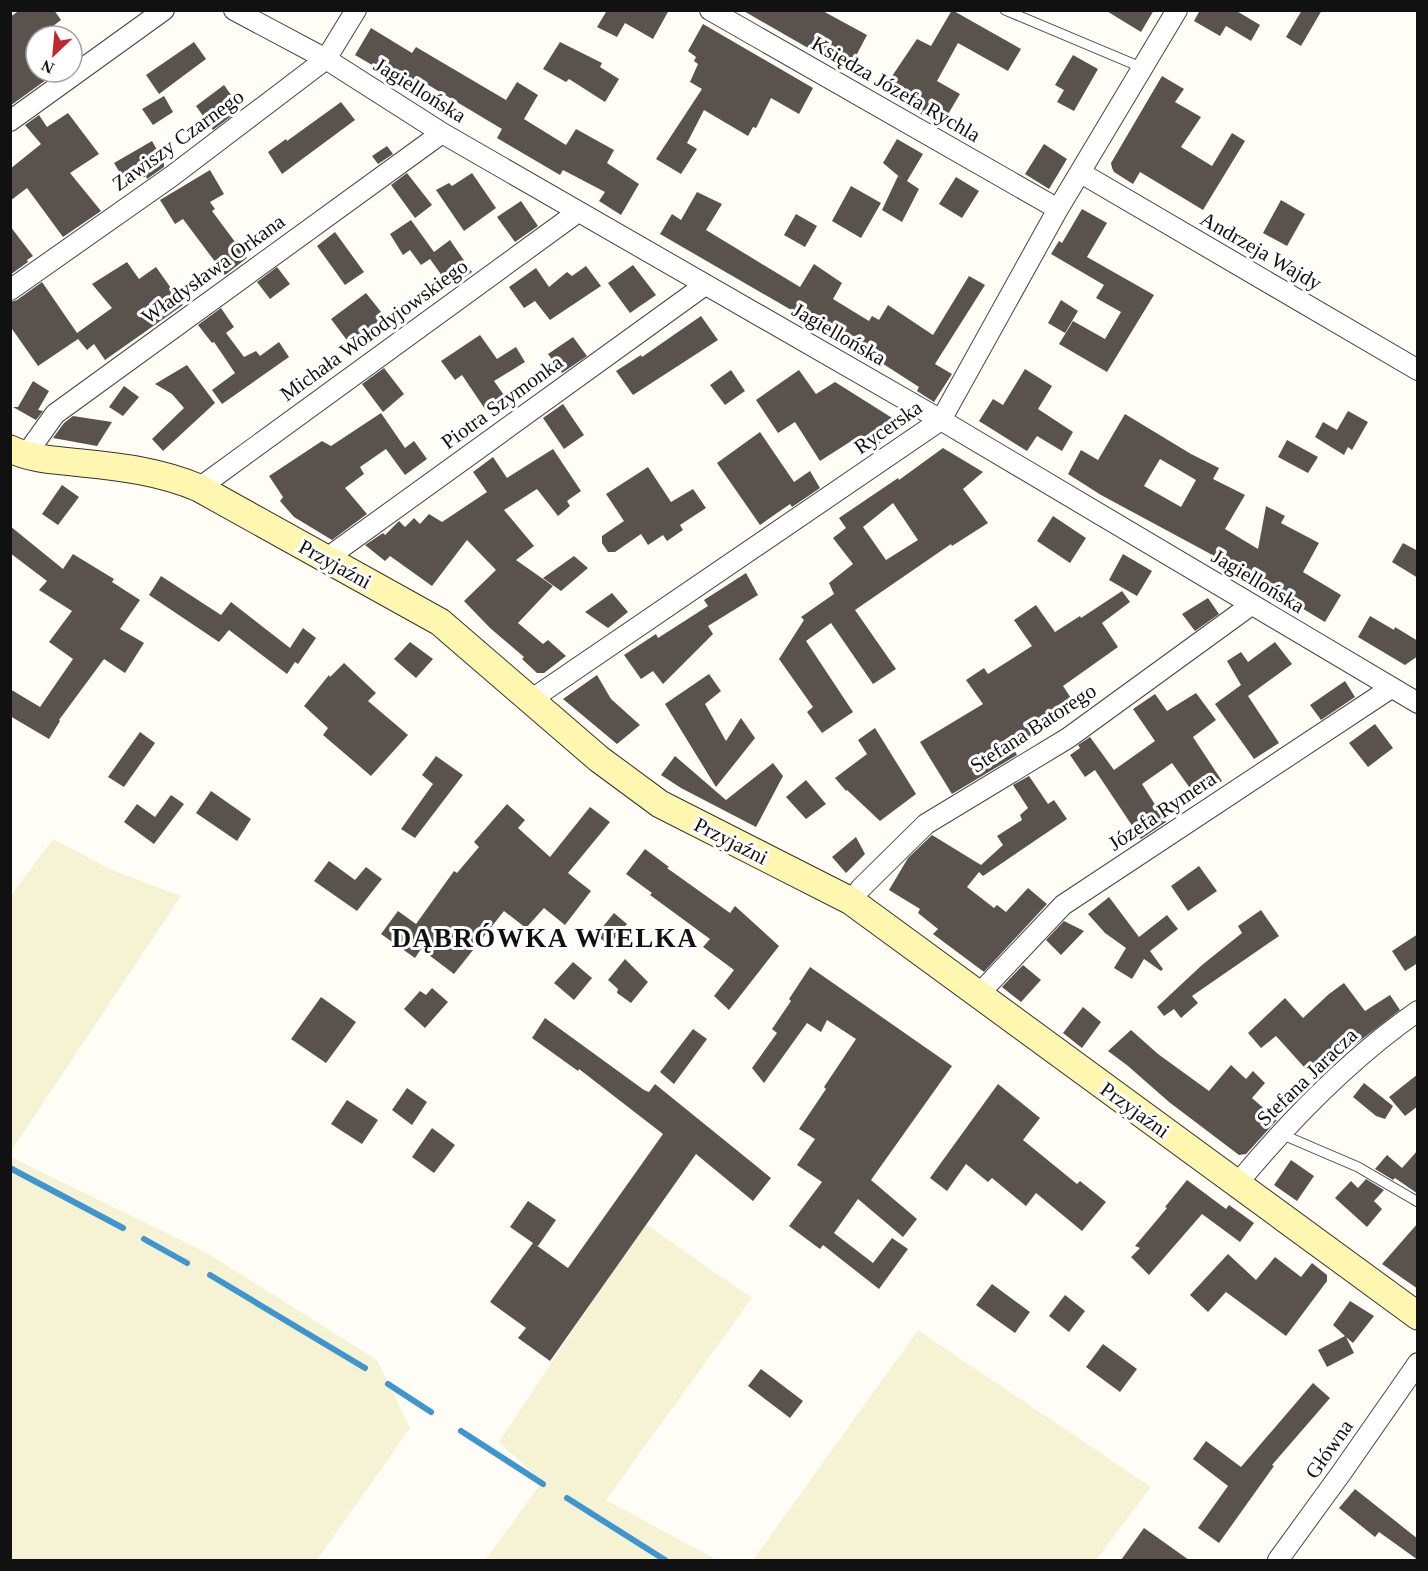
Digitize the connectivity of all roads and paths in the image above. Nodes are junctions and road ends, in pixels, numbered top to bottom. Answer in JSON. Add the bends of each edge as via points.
{"nodes":[{"id":1,"x":164,"y":10,"type":"edge"},
{"id":2,"x":234,"y":10,"type":"edge"},
{"id":3,"x":356,"y":10,"type":"edge"},
{"id":4,"x":710,"y":10,"type":"edge"},
{"id":5,"x":1005,"y":10,"type":"edge"},
{"id":6,"x":1177,"y":10,"type":"edge"},
{"id":7,"x":326,"y":59,"type":"junction"},
{"id":8,"x":1143,"y":68,"type":"junction"},
{"id":9,"x":10,"y":121,"type":"edge"},
{"id":10,"x":442,"y":133,"type":"junction"},
{"id":11,"x":1081,"y":173,"type":"junction"},
{"id":12,"x":1058,"y":209,"type":"junction"},
{"id":13,"x":578,"y":212,"type":"junction"},
{"id":14,"x":705,"y":285,"type":"junction"},
{"id":15,"x":10,"y":290,"type":"edge"},
{"id":16,"x":1418,"y":370,"type":"edge"},
{"id":17,"x":941,"y":420,"type":"junction"},
{"id":18,"x":18,"y":453,"type":"edge"},
{"id":19,"x":199,"y":488,"type":"junction"},
{"id":20,"x":327,"y":558,"type":"junction"},
{"id":21,"x":1251,"y":605,"type":"junction"},
{"id":22,"x":1391,"y":688,"type":"junction"},
{"id":23,"x":532,"y":699,"type":"junction"},
{"id":24,"x":1418,"y":703,"type":"edge"},
{"id":25,"x":851,"y":901,"type":"junction"},
{"id":26,"x":978,"y":995,"type":"junction"},
{"id":27,"x":1415,"y":1016,"type":"edge"},
{"id":28,"x":1281,"y":1134,"type":"junction"},
{"id":29,"x":1237,"y":1184,"type":"junction"},
{"id":30,"x":1418,"y":1202,"type":"edge"},
{"id":31,"x":1414,"y":1306,"type":"edge"},
{"id":32,"x":1418,"y":1364,"type":"edge"},
{"id":33,"x":1278,"y":1560,"type":"edge"}],
"edges":[{"from":1,"to":9,"type":"street"},
{"from":2,"to":7,"type":"street","name":"Jagiellońska"},
{"from":3,"to":7,"type":"street","name":"Zawiszy Czarnego"},
{"from":4,"to":12,"type":"street","name":"Księdza Józefa Rychla"},
{"from":5,"to":8,"type":"lane"},
{"from":6,"to":8,"type":"street","name":"Rycerska"},
{"from":7,"to":10,"type":"street","name":"Jagiellońska"},
{"from":7,"to":15,"type":"street","name":"Zawiszy Czarnego","via":[[172,176]]},
{"from":8,"to":11,"type":"street","name":"Rycerska"},
{"from":10,"to":13,"type":"street","name":"Jagiellońska"},
{"from":10,"to":18,"type":"street","name":"Władysława Orkana","via":[[55,414]]},
{"from":11,"to":12,"type":"street","name":"Rycerska"},
{"from":11,"to":16,"type":"street","name":"Andrzeja Wajdy"},
{"from":12,"to":17,"type":"street","name":"Rycerska"},
{"from":13,"to":14,"type":"street","name":"Jagiellońska"},
{"from":13,"to":19,"type":"street","name":"Michała Wołodyjowskiego"},
{"from":14,"to":17,"type":"street","name":"Jagiellońska"},
{"from":14,"to":20,"type":"street","name":"Piotra Szymonka"},
{"from":17,"to":21,"type":"street","name":"Jagiellońska"},
{"from":17,"to":23,"type":"street","name":"Rycerska"},
{"from":18,"to":19,"type":"street","name":"Przyjaźni","via":[[121,467]]},
{"from":19,"to":20,"type":"street","name":"Przyjaźni"},
{"from":20,"to":23,"type":"street","name":"Przyjaźni","via":[[440,622]]},
{"from":21,"to":22,"type":"street","name":"Jagiellońska"},
{"from":21,"to":25,"type":"street","name":"Stefana Batorego","via":[[1068,738],[926,824]]},
{"from":22,"to":24,"type":"street","name":"Jagiellońska"},
{"from":22,"to":26,"type":"street","name":"Józefa Rymera","via":[[1064,905]]},
{"from":23,"to":25,"type":"street","name":"Przyjaźni","via":[[598,759],[660,804]]},
{"from":25,"to":26,"type":"street","name":"Przyjaźni"},
{"from":26,"to":29,"type":"street","name":"Przyjaźni"},
{"from":27,"to":28,"type":"street","name":"Stefana Jaracza","via":[[1340,1073]]},
{"from":28,"to":29,"type":"street","name":"Stefana Jaracza"},
{"from":28,"to":30,"type":"lane","via":[[1358,1167]]},
{"from":29,"to":31,"type":"street","name":"Przyjaźni"},
{"from":32,"to":33,"type":"street","name":"Główna"}]}
